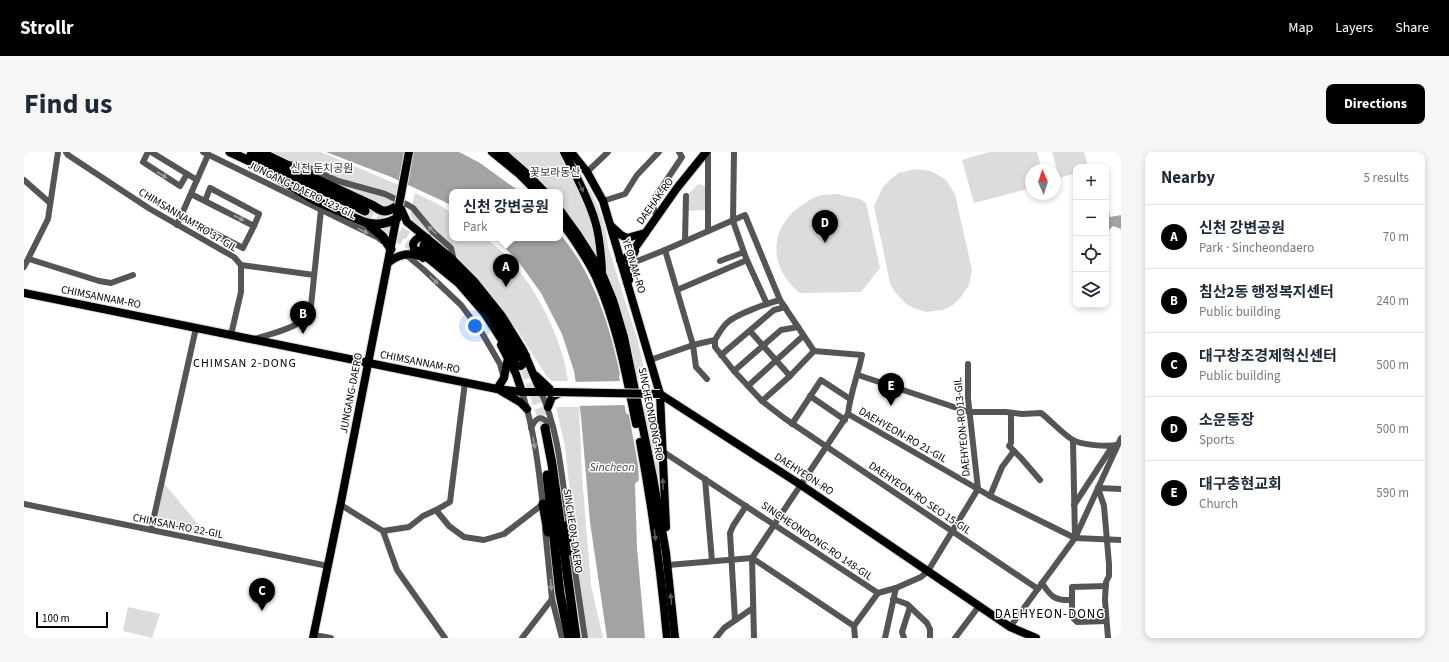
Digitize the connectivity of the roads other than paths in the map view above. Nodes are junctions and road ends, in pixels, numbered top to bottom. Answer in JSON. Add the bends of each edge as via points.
{"nodes":[{"id":1,"x":58,"y":152,"type":"edge"},
{"id":2,"x":66,"y":152,"type":"edge"},
{"id":3,"x":148,"y":152,"type":"edge"},
{"id":4,"x":151,"y":152,"type":"edge"},
{"id":5,"x":230,"y":152,"type":"edge"},
{"id":6,"x":244,"y":152,"type":"edge"},
{"id":7,"x":260,"y":152,"type":"edge"},
{"id":8,"x":409,"y":152,"type":"edge"},
{"id":9,"x":492,"y":152,"type":"edge"},
{"id":10,"x":502,"y":152,"type":"edge"},
{"id":11,"x":564,"y":152,"type":"edge"},
{"id":12,"x":571,"y":152,"type":"edge"},
{"id":13,"x":608,"y":152,"type":"edge"},
{"id":14,"x":659,"y":152,"type":"edge"},
{"id":15,"x":679,"y":152,"type":"edge"},
{"id":16,"x":707,"y":152,"type":"edge"},
{"id":17,"x":734,"y":152,"type":"edge"},
{"id":18,"x":205,"y":153,"type":"edge"},
{"id":19,"x":282,"y":163,"type":"junction"},
{"id":20,"x":587,"y":172,"type":"junction"},
{"id":21,"x":187,"y":174,"type":"junction"},
{"id":22,"x":24,"y":180,"type":"edge"},
{"id":23,"x":197,"y":180,"type":"junction"},
{"id":24,"x":534,"y":189,"type":"edge"},
{"id":25,"x":542,"y":189,"type":"edge"},
{"id":26,"x":191,"y":194,"type":"junction"},
{"id":27,"x":686,"y":196,"type":"dead end"},
{"id":28,"x":205,"y":201,"type":"junction"},
{"id":29,"x":603,"y":201,"type":"junction"},
{"id":30,"x":50,"y":203,"type":"junction"},
{"id":31,"x":373,"y":205,"type":"junction"},
{"id":32,"x":400,"y":205,"type":"junction"},
{"id":33,"x":321,"y":210,"type":"junction"},
{"id":34,"x":563,"y":214,"type":"edge"},
{"id":35,"x":181,"y":216,"type":"junction"},
{"id":36,"x":656,"y":217,"type":"junction"},
{"id":37,"x":364,"y":218,"type":"junction"},
{"id":38,"x":397,"y":218,"type":"junction"},
{"id":39,"x":733,"y":221,"type":"junction"},
{"id":40,"x":563,"y":224,"type":"edge"},
{"id":41,"x":177,"y":225,"type":"junction"},
{"id":42,"x":254,"y":226,"type":"junction"},
{"id":43,"x":610,"y":226,"type":"junction"},
{"id":44,"x":708,"y":231,"type":"junction"},
{"id":45,"x":645,"y":233,"type":"junction"},
{"id":46,"x":685,"y":241,"type":"junction"},
{"id":47,"x":423,"y":247,"type":"junction"},
{"id":48,"x":391,"y":249,"type":"junction"},
{"id":49,"x":635,"y":249,"type":"junction"},
{"id":50,"x":665,"y":250,"type":"junction"},
{"id":51,"x":744,"y":252,"type":"junction"},
{"id":52,"x":405,"y":254,"type":"junction"},
{"id":53,"x":29,"y":258,"type":"junction"},
{"id":54,"x":642,"y":259,"type":"junction"},
{"id":55,"x":620,"y":260,"type":"junction"},
{"id":56,"x":747,"y":260,"type":"junction"},
{"id":57,"x":454,"y":261,"type":"junction"},
{"id":58,"x":720,"y":261,"type":"dead end"},
{"id":59,"x":388,"y":262,"type":"junction"},
{"id":60,"x":241,"y":265,"type":"junction"},
{"id":61,"x":24,"y":267,"type":"edge"},
{"id":62,"x":630,"y":269,"type":"junction"},
{"id":63,"x":598,"y":273,"type":"junction"},
{"id":64,"x":314,"y":274,"type":"junction"},
{"id":65,"x":133,"y":275,"type":"dead end"},
{"id":66,"x":629,"y":289,"type":"junction"},
{"id":67,"x":677,"y":290,"type":"junction"},
{"id":68,"x":24,"y":293,"type":"edge"},
{"id":69,"x":780,"y":300,"type":"junction"},
{"id":70,"x":767,"y":304,"type":"junction"},
{"id":71,"x":785,"y":308,"type":"junction"},
{"id":72,"x":798,"y":327,"type":"junction"},
{"id":73,"x":196,"y":328,"type":"junction"},
{"id":74,"x":750,"y":331,"type":"junction"},
{"id":75,"x":231,"y":334,"type":"junction"},
{"id":76,"x":804,"y":336,"type":"junction"},
{"id":77,"x":254,"y":339,"type":"junction"},
{"id":78,"x":715,"y":340,"type":"junction"},
{"id":79,"x":693,"y":345,"type":"junction"},
{"id":80,"x":762,"y":346,"type":"junction"},
{"id":81,"x":814,"y":351,"type":"junction"},
{"id":82,"x":721,"y":354,"type":"junction"},
{"id":83,"x":517,"y":358,"type":"junction"},
{"id":84,"x":650,"y":360,"type":"junction"},
{"id":85,"x":777,"y":361,"type":"junction"},
{"id":86,"x":368,"y":363,"type":"junction"},
{"id":87,"x":968,"y":364,"type":"dead end"},
{"id":88,"x":734,"y":371,"type":"junction"},
{"id":89,"x":534,"y":373,"type":"junction"},
{"id":90,"x":858,"y":375,"type":"junction"},
{"id":91,"x":790,"y":376,"type":"junction"},
{"id":92,"x":504,"y":378,"type":"junction"},
{"id":93,"x":707,"y":379,"type":"dead end"},
{"id":94,"x":465,"y":382,"type":"junction"},
{"id":95,"x":748,"y":386,"type":"junction"},
{"id":96,"x":497,"y":388,"type":"junction"},
{"id":97,"x":522,"y":392,"type":"junction"},
{"id":98,"x":541,"y":392,"type":"junction"},
{"id":99,"x":555,"y":394,"type":"junction"},
{"id":100,"x":660,"y":394,"type":"junction"},
{"id":101,"x":810,"y":396,"type":"junction"},
{"id":102,"x":850,"y":400,"type":"junction"},
{"id":103,"x":762,"y":401,"type":"junction"},
{"id":104,"x":548,"y":407,"type":"junction"},
{"id":105,"x":527,"y":409,"type":"junction"},
{"id":106,"x":969,"y":412,"type":"junction"},
{"id":107,"x":1011,"y":413,"type":"junction"},
{"id":108,"x":846,"y":417,"type":"junction"},
{"id":109,"x":792,"y":424,"type":"junction"},
{"id":110,"x":542,"y":428,"type":"junction"},
{"id":111,"x":1121,"y":438,"type":"edge"},
{"id":112,"x":1073,"y":441,"type":"junction"},
{"id":113,"x":1114,"y":446,"type":"junction"},
{"id":114,"x":826,"y":448,"type":"junction"},
{"id":115,"x":662,"y":451,"type":"junction"},
{"id":116,"x":1014,"y":451,"type":"junction"},
{"id":117,"x":705,"y":479,"type":"junction"},
{"id":118,"x":1040,"y":480,"type":"dead end"},
{"id":119,"x":801,"y":485,"type":"junction"},
{"id":120,"x":1098,"y":488,"type":"junction"},
{"id":121,"x":978,"y":489,"type":"junction"},
{"id":122,"x":1121,"y":489,"type":"edge"},
{"id":123,"x":990,"y":496,"type":"junction"},
{"id":124,"x":24,"y":504,"type":"edge"},
{"id":125,"x":543,"y":504,"type":"junction"},
{"id":126,"x":341,"y":505,"type":"junction"},
{"id":127,"x":1074,"y":505,"type":"junction"},
{"id":128,"x":746,"y":506,"type":"junction"},
{"id":129,"x":436,"y":510,"type":"junction"},
{"id":130,"x":568,"y":525,"type":"junction"},
{"id":131,"x":774,"y":525,"type":"junction"},
{"id":132,"x":151,"y":530,"type":"junction"},
{"id":133,"x":952,"y":531,"type":"junction"},
{"id":134,"x":382,"y":532,"type":"junction"},
{"id":135,"x":1075,"y":538,"type":"junction"},
{"id":136,"x":1106,"y":540,"type":"junction"},
{"id":137,"x":1121,"y":540,"type":"edge"},
{"id":138,"x":752,"y":558,"type":"junction"},
{"id":139,"x":732,"y":559,"type":"junction"},
{"id":140,"x":712,"y":560,"type":"junction"},
{"id":141,"x":668,"y":565,"type":"junction"},
{"id":142,"x":328,"y":566,"type":"junction"},
{"id":143,"x":928,"y":572,"type":"junction"},
{"id":144,"x":1040,"y":586,"type":"junction"},
{"id":145,"x":1106,"y":586,"type":"junction"},
{"id":146,"x":896,"y":588,"type":"junction"},
{"id":147,"x":878,"y":593,"type":"junction"},
{"id":148,"x":560,"y":594,"type":"junction"},
{"id":149,"x":893,"y":599,"type":"junction"},
{"id":150,"x":1072,"y":600,"type":"junction"},
{"id":151,"x":979,"y":606,"type":"junction"},
{"id":152,"x":910,"y":607,"type":"junction"},
{"id":153,"x":753,"y":608,"type":"junction"},
{"id":154,"x":573,"y":618,"type":"junction"},
{"id":155,"x":735,"y":620,"type":"junction"},
{"id":156,"x":1106,"y":621,"type":"junction"},
{"id":157,"x":854,"y":626,"type":"junction"},
{"id":158,"x":1010,"y":627,"type":"junction"},
{"id":159,"x":313,"y":636,"type":"edge"},
{"id":160,"x":331,"y":638,"type":"edge"},
{"id":161,"x":445,"y":638,"type":"edge"},
{"id":162,"x":522,"y":638,"type":"edge"},
{"id":163,"x":564,"y":638,"type":"edge"},
{"id":164,"x":576,"y":638,"type":"edge"},
{"id":165,"x":585,"y":638,"type":"edge"},
{"id":166,"x":667,"y":638,"type":"edge"},
{"id":167,"x":675,"y":638,"type":"edge"},
{"id":168,"x":716,"y":638,"type":"edge"},
{"id":169,"x":754,"y":638,"type":"edge"},
{"id":170,"x":855,"y":638,"type":"edge"},
{"id":171,"x":885,"y":638,"type":"edge"},
{"id":172,"x":904,"y":638,"type":"edge"},
{"id":173,"x":930,"y":638,"type":"edge"},
{"id":174,"x":955,"y":638,"type":"edge"},
{"id":175,"x":1036,"y":638,"type":"edge"},
{"id":176,"x":1108,"y":638,"type":"edge"}],
"edges":[{"from":1,"to":30,"type":"street"},
{"from":2,"to":41,"type":"street","name":"CHIMSANNAM-RO 37-GIL","via":[[104,180]]},
{"from":3,"to":21,"type":"street","one_way":true,"via":[[142,162],[180,186]]},
{"from":4,"to":21,"type":"street"},
{"from":5,"to":37,"type":"highway","via":[[314,200]]},
{"from":6,"to":37,"type":"highway"},
{"from":7,"to":19,"type":"highway"},
{"from":8,"to":32,"type":"main road","name":"JUNGANG-DAERO","bridge":true},
{"from":9,"to":24,"type":"main road"},
{"from":10,"to":25,"type":"main road"},
{"from":11,"to":63,"type":"main road","one_way":true,"via":[[595,220],[601,246],[602,270]]},
{"from":12,"to":20,"type":"main road","name":"YEONAM-RO"},
{"from":13,"to":20,"type":"street"},
{"from":14,"to":29,"type":"street","via":[[625,194]]},
{"from":15,"to":36,"type":"street","via":[[682,157],[654,199]]},
{"from":16,"to":36,"type":"main road","name":"DAEHAK-RO"},
{"from":16,"to":44,"type":"street","name":"DAEHAK-RO"},
{"from":17,"to":39,"type":"street"},
{"from":18,"to":23,"type":"street"},
{"from":18,"to":33,"type":"street","name":"JUNGANG-DAERO 123-GIL"},
{"from":19,"to":31,"type":"highway"},
{"from":57,"to":19,"type":"street","one_way":true,"via":[[450,248],[408,205],[385,194],[338,181],[305,166]]},
{"from":20,"to":29,"type":"main road","name":"YEONAM-RO"},
{"from":21,"to":23,"type":"street"},
{"from":22,"to":30,"type":"street"},
{"from":23,"to":26,"type":"street"},
{"from":26,"to":28,"type":"street"},
{"from":26,"to":35,"type":"street"},
{"from":27,"to":46,"type":"street","name":"DAEHAK-RO"},
{"from":28,"to":42,"type":"street","one_way":true},
{"from":28,"to":42,"type":"street","via":[[210,188],[259,214]]},
{"from":29,"to":43,"type":"main road","name":"YEONAM-RO"},
{"from":30,"to":53,"type":"street","via":[[48,219]]},
{"from":31,"to":32,"type":"highway","via":[[385,211]]},
{"from":31,"to":37,"type":"highway","via":[[377,215],[372,221]]},
{"from":32,"to":38,"type":"main road","name":"JUNGANG-DAERO"},
{"from":32,"to":47,"type":"main road","via":[[402,214]]},
{"from":33,"to":48,"type":"street","name":"JUNGANG-DAERO 123-GIL","one_way":true,"via":[[377,237]]},
{"from":33,"to":64,"type":"street"},
{"from":34,"to":63,"type":"main road","name":"SINCHEONDONG-RO","via":[[576,232]]},
{"from":35,"to":41,"type":"street"},
{"from":35,"to":42,"type":"street","via":[[243,248]]},
{"from":36,"to":45,"type":"main road","name":"DAEHAK-RO"},
{"from":37,"to":38,"type":"highway","via":[[391,223]]},
{"from":37,"to":48,"type":"highway"},
{"from":38,"to":48,"type":"main road","name":"JUNGANG-DAERO"},
{"from":39,"to":44,"type":"street"},
{"from":39,"to":51,"type":"street"},
{"from":39,"to":69,"type":"street","via":[[745,215]]},
{"from":40,"to":63,"type":"main road","name":"SINCHEONDONG-RO"},
{"from":41,"to":60,"type":"street","name":"CHIMSANNAM-RO 37-GIL","via":[[234,257]]},
{"from":43,"to":45,"type":"main road","via":[[627,238]]},
{"from":43,"to":55,"type":"main road","name":"YEONAM-RO"},
{"from":44,"to":46,"type":"street"},
{"from":45,"to":49,"type":"main road","name":"DAEHAK-RO"},
{"from":46,"to":50,"type":"street"},
{"from":47,"to":52,"type":"main road"},
{"from":47,"to":57,"type":"main road"},
{"from":47,"to":83,"type":"highway","via":[[485,313]]},
{"from":48,"to":59,"type":"main road","name":"JUNGANG-DAERO"},
{"from":49,"to":54,"type":"street","via":[[638,258]]},
{"from":49,"to":55,"type":"main road","name":"DAEHAK-RO"},
{"from":49,"to":62,"type":"main road"},
{"from":50,"to":54,"type":"street"},
{"from":50,"to":67,"type":"street"},
{"from":51,"to":56,"type":"street"},
{"from":51,"to":58,"type":"street"},
{"from":52,"to":59,"type":"main road"},
{"from":52,"to":92,"type":"street","one_way":true,"via":[[461,305],[482,333],[500,364]]},
{"from":53,"to":61,"type":"street"},
{"from":53,"to":65,"type":"street","name":"CHIMSANNAM-RO","via":[[111,283]]},
{"from":54,"to":62,"type":"street","via":[[635,262]]},
{"from":55,"to":66,"type":"main road","name":"YEONAM-RO"},
{"from":56,"to":67,"type":"street"},
{"from":56,"to":70,"type":"street"},
{"from":57,"to":83,"type":"main road","via":[[502,316]]},
{"from":59,"to":86,"type":"main road","name":"JUNGANG-DAERO"},
{"from":60,"to":64,"type":"street"},
{"from":60,"to":75,"type":"street","name":"CHIMSANNAM-RO 37-GIL","via":[[241,292]]},
{"from":62,"to":66,"type":"main road"},
{"from":63,"to":141,"type":"main road","name":"SINCHEONDONG-RO","via":[[613,300],[624,337]]},
{"from":63,"to":166,"type":"main road","name":"SINCHEONDONG-RO","one_way":true,"via":[[618,340],[640,440],[654,524]]},
{"from":64,"to":77,"type":"street","via":[[311,306],[307,316],[289,327]]},
{"from":66,"to":84,"type":"main road","name":"YEONAM-RO"},
{"from":67,"to":79,"type":"street"},
{"from":68,"to":73,"type":"main road","name":"CHIMSANNAM-RO"},
{"from":69,"to":70,"type":"street"},
{"from":69,"to":71,"type":"street"},
{"from":70,"to":78,"type":"street","via":[[730,321]]},
{"from":71,"to":72,"type":"street"},
{"from":71,"to":74,"type":"street","via":[[774,310]]},
{"from":72,"to":76,"type":"street"},
{"from":72,"to":80,"type":"street","via":[[781,330]]},
{"from":73,"to":75,"type":"main road","name":"CHIMSANNAM-RO"},
{"from":73,"to":132,"type":"street"},
{"from":74,"to":80,"type":"street"},
{"from":74,"to":82,"type":"street"},
{"from":75,"to":77,"type":"main road","name":"CHIMSANNAM-RO"},
{"from":76,"to":81,"type":"street"},
{"from":76,"to":85,"type":"street"},
{"from":77,"to":86,"type":"main road","name":"CHIMSANNAM-RO"},
{"from":78,"to":79,"type":"street"},
{"from":78,"to":82,"type":"street","name":"DAEHYEON-RO SEO 15-GIL","via":[[715,347]]},
{"from":79,"to":84,"type":"street"},
{"from":79,"to":93,"type":"street","via":[[696,367]]},
{"from":80,"to":85,"type":"street"},
{"from":80,"to":88,"type":"street"},
{"from":81,"to":90,"type":"street","via":[[862,355]]},
{"from":81,"to":91,"type":"street"},
{"from":82,"to":88,"type":"street","name":"DAEHYEON-RO SEO 15-GIL"},
{"from":83,"to":89,"type":"main road"},
{"from":83,"to":92,"type":"main road"},
{"from":83,"to":97,"type":"main road","via":[[516,374]]},
{"from":84,"to":100,"type":"main road","name":"YEONAM-RO"},
{"from":85,"to":91,"type":"street"},
{"from":85,"to":95,"type":"street"},
{"from":86,"to":94,"type":"main road","name":"CHIMSANNAM-RO"},
{"from":86,"to":126,"type":"main road","name":"JUNGANG-DAERO"},
{"from":87,"to":106,"type":"street","name":"DAEHYEON-RO 13-GIL"},
{"from":88,"to":95,"type":"street","name":"DAEHYEON-RO SEO 15-GIL"},
{"from":89,"to":98,"type":"main road"},
{"from":89,"to":99,"type":"main road"},
{"from":90,"to":102,"type":"street"},
{"from":90,"to":106,"type":"street"},
{"from":91,"to":103,"type":"street"},
{"from":92,"to":96,"type":"main road"},
{"from":94,"to":96,"type":"main road","name":"CHIMSANNAM-RO"},
{"from":94,"to":129,"type":"street","via":[[450,502]]},
{"from":95,"to":103,"type":"street","name":"DAEHYEON-RO SEO 15-GIL"},
{"from":96,"to":97,"type":"main road","name":"CHIMSANNAM-RO"},
{"from":96,"to":105,"type":"main road"},
{"from":97,"to":98,"type":"main road","name":"CHIMSANNAM-RO"},
{"from":97,"to":105,"type":"street"},
{"from":98,"to":99,"type":"main road"},
{"from":98,"to":104,"type":"street"},
{"from":99,"to":100,"type":"main road","bridge":true},
{"from":99,"to":104,"type":"main road"},
{"from":100,"to":115,"type":"main road","name":"YEONAM-RO"},
{"from":100,"to":119,"type":"main road","name":"DAEHYEON-RO"},
{"from":101,"to":102,"type":"street","via":[[821,380]]},
{"from":101,"to":108,"type":"street","name":"DAEHYEON-RO 21-GIL"},
{"from":101,"to":109,"type":"street"},
{"from":102,"to":108,"type":"street"},
{"from":103,"to":109,"type":"street","name":"DAEHYEON-RO SEO 15-GIL"},
{"from":104,"to":110,"type":"street"},
{"from":105,"to":110,"type":"street"},
{"from":106,"to":107,"type":"street"},
{"from":106,"to":121,"type":"street","name":"DAEHYEON-RO 13-GIL"},
{"from":107,"to":112,"type":"street","via":[[1041,413]]},
{"from":107,"to":116,"type":"street","via":[[1009,446]]},
{"from":108,"to":114,"type":"street"},
{"from":108,"to":121,"type":"street","name":"DAEHYEON-RO 21-GIL"},
{"from":109,"to":114,"type":"street","name":"DAEHYEON-RO SEO 15-GIL"},
{"from":110,"to":125,"type":"street","one_way":true,"via":[[540,479]]},
{"from":110,"to":130,"type":"street","via":[[561,466]]},
{"from":110,"to":148,"type":"highway","name":"SINCHEON-DAERO","via":[[552,464]]},
{"from":111,"to":113,"type":"street"},
{"from":112,"to":113,"type":"street","via":[[1097,446]]},
{"from":112,"to":127,"type":"street"},
{"from":113,"to":120,"type":"street"},
{"from":113,"to":127,"type":"street"},
{"from":114,"to":119,"type":"street"},
{"from":114,"to":133,"type":"street","name":"DAEHYEON-RO SEO 15-GIL"},
{"from":115,"to":117,"type":"street","name":"SINCHEONDONG-RO 148-GIL"},
{"from":141,"to":115,"type":"main road","name":"YEONAM-RO","one_way":true},
{"from":116,"to":118,"type":"street"},
{"from":116,"to":123,"type":"street","via":[[1002,468]]},
{"from":117,"to":128,"type":"street","name":"SINCHEONDONG-RO 148-GIL"},
{"from":117,"to":140,"type":"street"},
{"from":119,"to":131,"type":"street"},
{"from":119,"to":143,"type":"main road","name":"DAEHYEON-RO"},
{"from":120,"to":122,"type":"street"},
{"from":120,"to":135,"type":"street"},
{"from":120,"to":136,"type":"street","via":[[1104,506]]},
{"from":121,"to":123,"type":"street","name":"DAEHYEON-RO 21-GIL"},
{"from":121,"to":133,"type":"street","name":"DAEHYEON-RO 13-GIL"},
{"from":123,"to":135,"type":"street","name":"DAEHYEON-RO 21-GIL"},
{"from":124,"to":132,"type":"street","name":"CHIMSAN-RO 22-GIL"},
{"from":125,"to":129,"type":"street","via":[[504,534],[484,540],[464,537],[449,526]]},
{"from":125,"to":148,"type":"highway","one_way":true},
{"from":126,"to":134,"type":"street"},
{"from":126,"to":142,"type":"main road","name":"JUNGANG-DAERO"},
{"from":127,"to":135,"type":"street"},
{"from":128,"to":131,"type":"street","name":"SINCHEONDONG-RO 148-GIL"},
{"from":128,"to":139,"type":"street","name":"SINCHEONDONG-RO 148-GIL","via":[[731,529]]},
{"from":129,"to":134,"type":"street","via":[[409,527]]},
{"from":130,"to":148,"type":"highway"},
{"from":130,"to":154,"type":"street"},
{"from":131,"to":138,"type":"street"},
{"from":131,"to":147,"type":"street","name":"SINCHEONDONG-RO 148-GIL"},
{"from":132,"to":142,"type":"street","name":"CHIMSAN-RO 22-GIL"},
{"from":133,"to":143,"type":"street","name":"DAEHYEON-RO 13-GIL"},
{"from":133,"to":144,"type":"street","name":"DAEHYEON-RO SEO 15-GIL"},
{"from":134,"to":161,"type":"street","via":[[397,570]]},
{"from":135,"to":136,"type":"street","name":"DAEHYEON-RO 21-GIL"},
{"from":135,"to":144,"type":"street"},
{"from":136,"to":137,"type":"street","name":"DAEHYEON-RO 21-GIL"},
{"from":136,"to":145,"type":"street","via":[[1110,570]]},
{"from":138,"to":139,"type":"street"},
{"from":138,"to":153,"type":"street"},
{"from":138,"to":157,"type":"street"},
{"from":139,"to":140,"type":"street"},
{"from":139,"to":155,"type":"street"},
{"from":140,"to":141,"type":"street"},
{"from":167,"to":141,"type":"main road","name":"SINCHEONDONG-RO","one_way":true},
{"from":142,"to":159,"type":"main road","name":"JUNGANG-DAERO"},
{"from":143,"to":146,"type":"street"},
{"from":143,"to":151,"type":"main road","name":"DAEHYEON-RO"},
{"from":144,"to":150,"type":"street","name":"DAEHYEON-RO SEO 15-GIL","via":[[1059,600]]},
{"from":144,"to":158,"type":"street"},
{"from":145,"to":150,"type":"street","via":[[1072,587]]},
{"from":145,"to":156,"type":"street"},
{"from":146,"to":147,"type":"street"},
{"from":146,"to":149,"type":"street"},
{"from":147,"to":157,"type":"street"},
{"from":148,"to":154,"type":"highway","name":"SINCHEON-DAERO"},
{"from":148,"to":162,"type":"street"},
{"from":148,"to":163,"type":"street"},
{"from":149,"to":152,"type":"street"},
{"from":149,"to":171,"type":"street"},
{"from":150,"to":156,"type":"street","via":[[1072,617],[1078,622]]},
{"from":151,"to":158,"type":"main road","name":"DAEHYEON-RO"},
{"from":151,"to":174,"type":"street"},
{"from":152,"to":172,"type":"street","via":[[902,632]]},
{"from":152,"to":173,"type":"street","via":[[927,623]]},
{"from":153,"to":155,"type":"street"},
{"from":153,"to":169,"type":"street"},
{"from":154,"to":163,"type":"highway","name":"SINCHEON-DAERO"},
{"from":154,"to":164,"type":"highway","name":"SINCHEON-DAERO"},
{"from":154,"to":165,"type":"street"},
{"from":155,"to":168,"type":"street"},
{"from":156,"to":176,"type":"street"},
{"from":157,"to":170,"type":"street"},
{"from":158,"to":175,"type":"main road","name":"DAEHYEON-RO"},
{"from":159,"to":160,"type":"street"}]}
